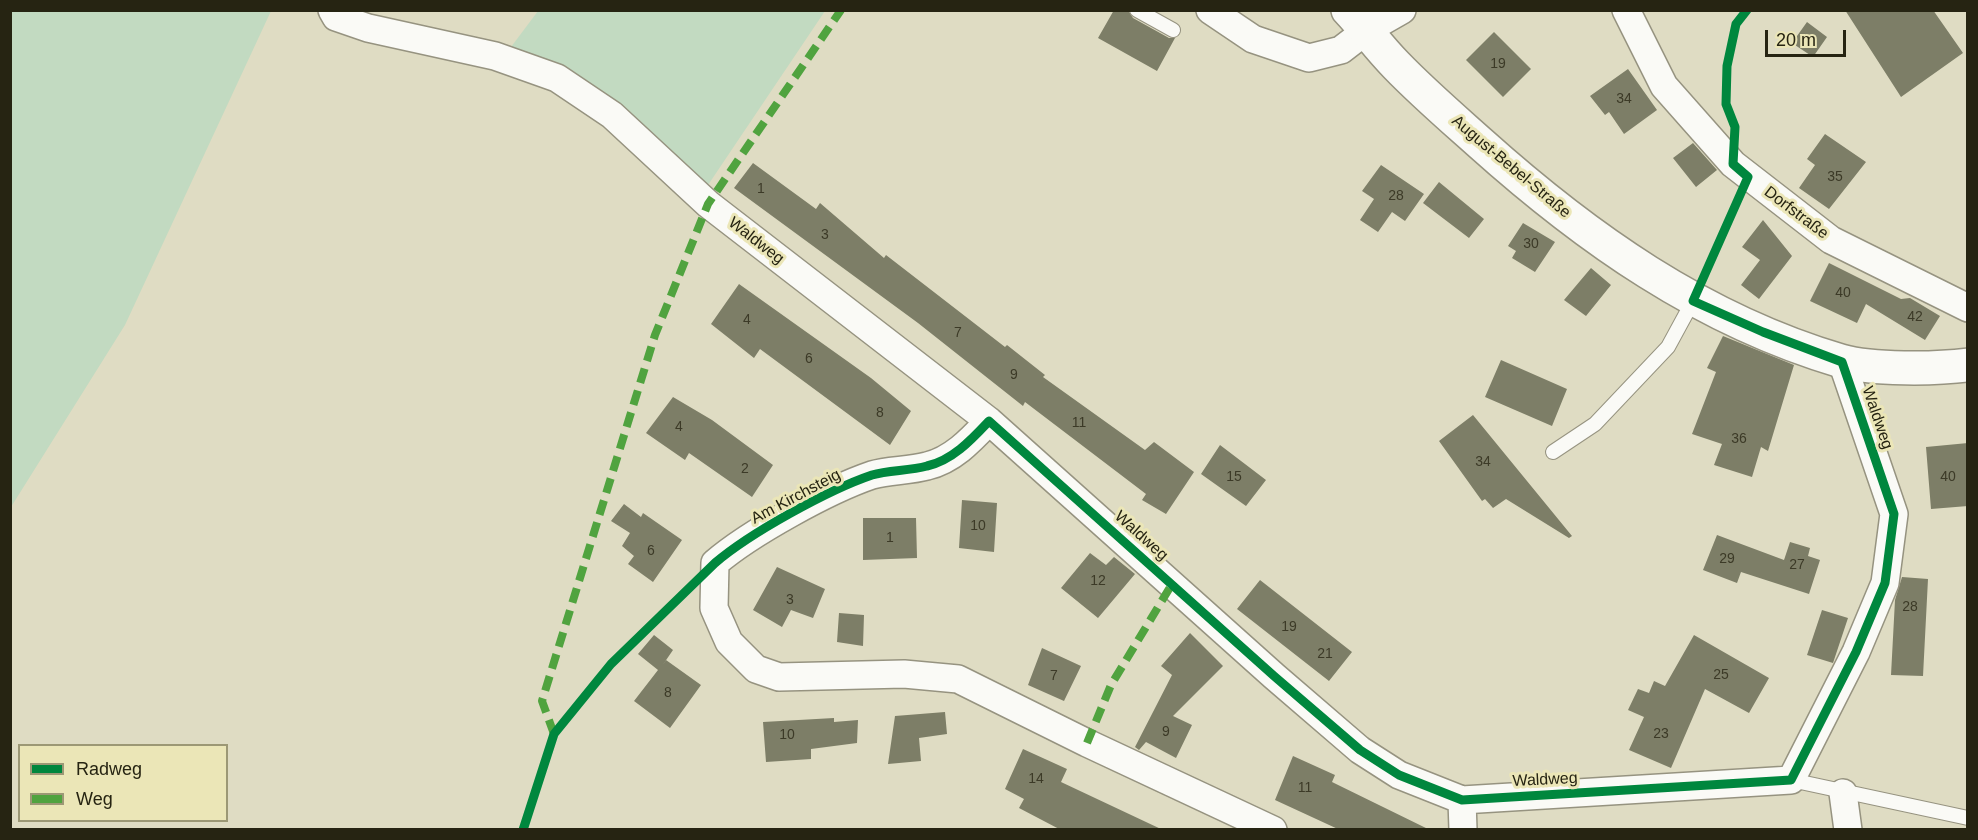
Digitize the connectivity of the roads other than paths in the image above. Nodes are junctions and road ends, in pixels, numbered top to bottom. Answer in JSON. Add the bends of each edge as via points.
{"nodes":[{"id":1,"x":332,"y":10,"type":"edge"},
{"id":2,"x":1137,"y":10,"type":"edge"},
{"id":3,"x":1210,"y":10,"type":"edge"},
{"id":4,"x":1402,"y":10,"type":"edge"},
{"id":5,"x":1626,"y":10,"type":"edge"},
{"id":6,"x":1358,"y":20,"type":"edge"},
{"id":7,"x":1173,"y":30,"type":"dead end"},
{"id":8,"x":1693,"y":301,"type":"junction"},
{"id":9,"x":1968,"y":308,"type":"edge"},
{"id":10,"x":1842,"y":362,"type":"junction"},
{"id":11,"x":1968,"y":365,"type":"edge"},
{"id":12,"x":989,"y":421,"type":"junction"},
{"id":13,"x":1553,"y":452,"type":"dead end"},
{"id":14,"x":1791,"y":780,"type":"junction"},
{"id":15,"x":1843,"y":793,"type":"junction"},
{"id":16,"x":1462,"y":800,"type":"junction"},
{"id":17,"x":1968,"y":818,"type":"edge"},
{"id":18,"x":1273,"y":830,"type":"edge"},
{"id":19,"x":1463,"y":830,"type":"edge"},
{"id":20,"x":1848,"y":830,"type":"edge"}],
"edges":[{"from":1,"to":12,"type":"street","name":"Waldweg","via":[[336,17],[368,28],[495,56],[556,78],[612,115],[708,204]]},
{"from":2,"to":7,"type":"lane"},
{"from":3,"to":6,"type":"street","via":[[1253,39],[1309,58],[1341,50]]},
{"from":4,"to":6,"type":"street"},
{"from":5,"to":9,"type":"street","name":"Dorfstraße","via":[[1664,86],[1733,164],[1831,240]]},
{"from":6,"to":8,"type":"main road","name":"August-Bebel-Straße","via":[[1395,64],[1525,183],[1612,250]]},
{"from":8,"to":10,"type":"main road","name":"August-Bebel-Straße"},
{"from":8,"to":13,"type":"lane","via":[[1668,347],[1595,424]]},
{"from":10,"to":11,"type":"main road","name":"August-Bebel-Straße","via":[[1948,368]]},
{"from":10,"to":14,"type":"street","name":"Waldweg","via":[[1894,514],[1885,583],[1856,652]]},
{"from":12,"to":16,"type":"street","name":"Waldweg","via":[[1360,750],[1399,775]]},
{"from":12,"to":18,"type":"street","name":"Am Kirchsteig","via":[[962,449],[929,466],[873,475],[813,502],[730,549],[715,563],[714,608],[729,642],[756,669],[779,676],[904,674],[958,679]]},
{"from":14,"to":15,"type":"lane"},
{"from":14,"to":16,"type":"street","name":"Waldweg"},
{"from":15,"to":17,"type":"lane"},
{"from":15,"to":20,"type":"street"},
{"from":16,"to":19,"type":"street"}]}
